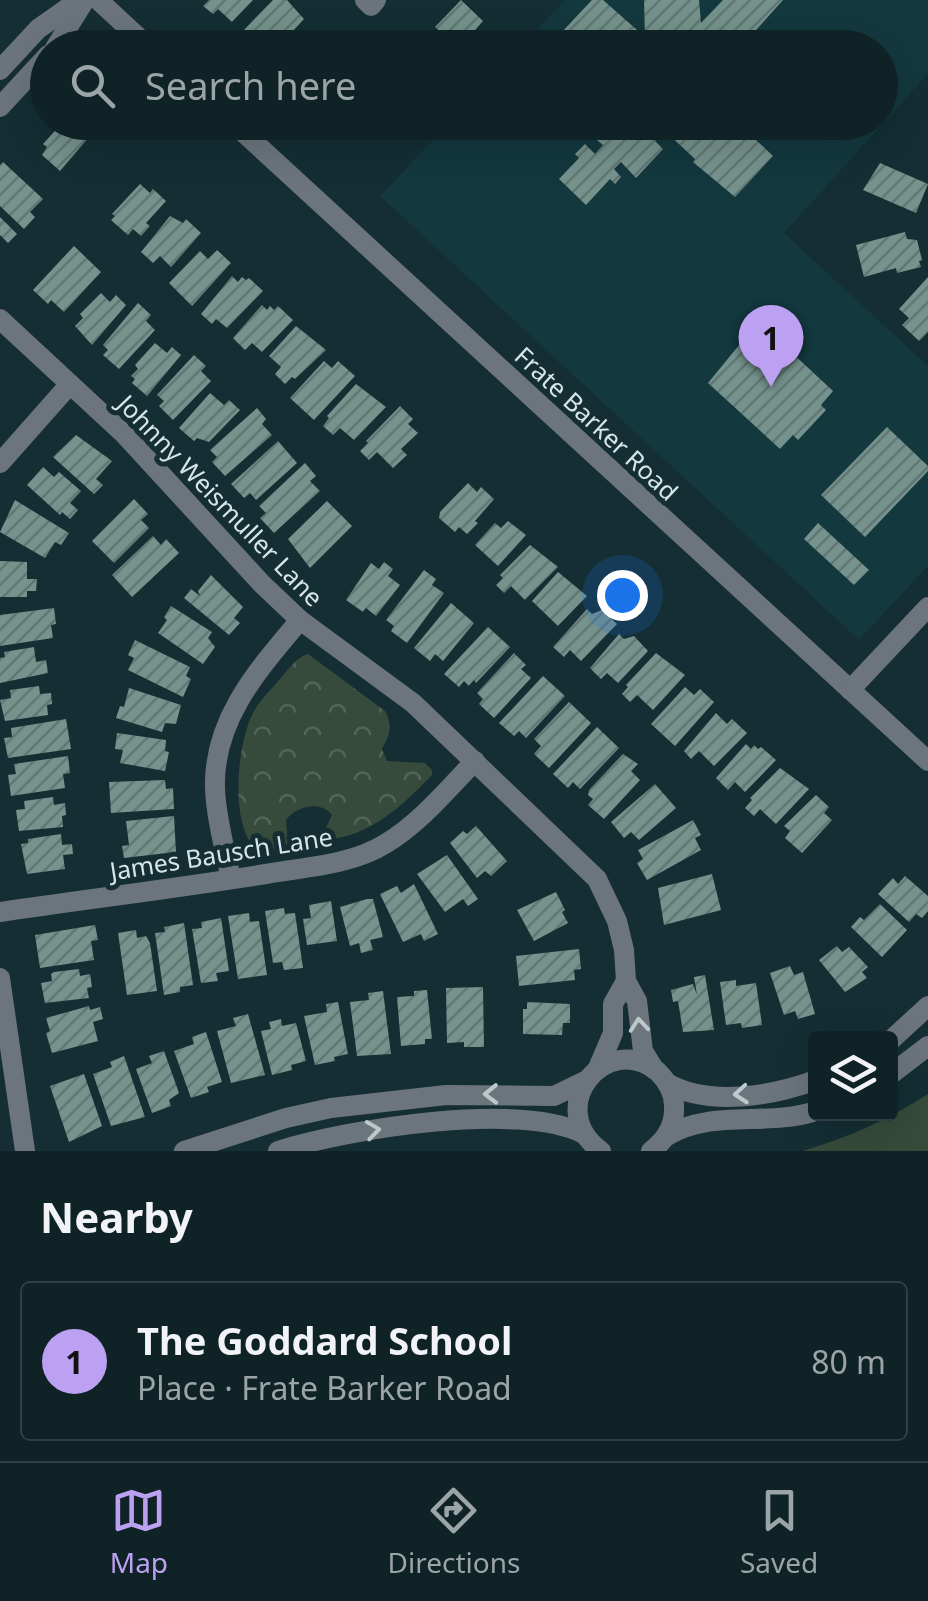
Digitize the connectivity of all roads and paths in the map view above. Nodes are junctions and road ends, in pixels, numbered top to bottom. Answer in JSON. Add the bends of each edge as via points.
{"nodes":[{"id":1,"x":82,"y":0,"type":"edge"},
{"id":2,"x":98,"y":0,"type":"edge"},
{"id":3,"x":38,"y":30,"type":"edge"},
{"id":4,"x":64,"y":30,"type":"edge"},
{"id":5,"x":130,"y":30,"type":"edge"},
{"id":6,"x":30,"y":38,"type":"edge"},
{"id":7,"x":0,"y":70,"type":"edge"},
{"id":8,"x":30,"y":74,"type":"edge"},
{"id":9,"x":0,"y":107,"type":"edge"},
{"id":10,"x":252,"y":140,"type":"edge"},
{"id":11,"x":0,"y":319,"type":"edge"},
{"id":12,"x":70,"y":384,"type":"junction"},
{"id":13,"x":0,"y":463,"type":"edge"},
{"id":14,"x":928,"y":607,"type":"edge"},
{"id":15,"x":300,"y":620,"type":"junction"},
{"id":16,"x":850,"y":690,"type":"junction"},
{"id":17,"x":475,"y":761,"type":"junction"},
{"id":18,"x":928,"y":761,"type":"edge"},
{"id":19,"x":232,"y":879,"type":"junction"},
{"id":20,"x":0,"y":912,"type":"edge"},
{"id":21,"x":0,"y":978,"type":"edge"},
{"id":22,"x":626,"y":981,"type":"junction"},
{"id":23,"x":928,"y":1006,"type":"edge"},
{"id":24,"x":898,"y":1034,"type":"edge"},
{"id":25,"x":928,"y":1046,"type":"edge"},
{"id":26,"x":898,"y":1069,"type":"edge"},
{"id":27,"x":592,"y":1075,"type":"junction"},
{"id":28,"x":661,"y":1076,"type":"junction"},
{"id":29,"x":808,"y":1082,"type":"edge"},
{"id":30,"x":808,"y":1113,"type":"edge"},
{"id":31,"x":584,"y":1134,"type":"junction"},
{"id":32,"x":656,"y":1147,"type":"edge"},
{"id":33,"x":25,"y":1151,"type":"edge"},
{"id":34,"x":184,"y":1151,"type":"edge"},
{"id":35,"x":278,"y":1151,"type":"edge"},
{"id":36,"x":601,"y":1151,"type":"edge"}],
"edges":[{"from":1,"to":3,"type":"street"},
{"from":1,"to":4,"type":"street"},
{"from":2,"to":5,"type":"street"},
{"from":6,"to":7,"type":"street"},
{"from":8,"to":9,"type":"street"},
{"from":10,"to":16,"type":"street","name":"Frate Barker Road"},
{"from":11,"to":12,"type":"street","name":"Johnny Weismuller Lane"},
{"from":12,"to":13,"type":"street"},
{"from":12,"to":15,"type":"street","name":"Johnny Weismuller Lane"},
{"from":14,"to":16,"type":"street"},
{"from":15,"to":17,"type":"street","name":"Johnny Weismuller Lane","via":[[413,703]]},
{"from":15,"to":19,"type":"street","via":[[236,704],[218,756],[216,802]]},
{"from":16,"to":18,"type":"street","name":"Frate Barker Road"},
{"from":17,"to":19,"type":"street","name":"James Bausch Lane","via":[[421,816],[368,853]]},
{"from":17,"to":22,"type":"street","name":"Johnny Weismuller Lane","via":[[598,879],[617,921]]},
{"from":19,"to":20,"type":"street","name":"James Bausch Lane"},
{"from":21,"to":33,"type":"street"},
{"from":22,"to":27,"type":"street","name":"Johnny Weismuller Lane","via":[[614,1004],[613,1033]]},
{"from":28,"to":22,"type":"street","name":"Johnny Weismuller Lane","one_way":true,"via":[[642,1051],[637,1001]]},
{"from":23,"to":24,"type":"street"},
{"from":25,"to":26,"type":"street"},
{"from":27,"to":28,"type":"street","via":[[626,1060]]},
{"from":27,"to":31,"type":"street","name":"Johnny Weismuller Lane","via":[[577,1108]]},
{"from":27,"to":34,"type":"street","one_way":true,"via":[[554,1096],[446,1095],[332,1108]]},
{"from":29,"to":28,"type":"street","one_way":true,"via":[[710,1096],[681,1091]]},
{"from":28,"to":32,"type":"street","name":"Johnny Weismuller Lane","via":[[675,1109]]},
{"from":30,"to":32,"type":"street","via":[[694,1123]]},
{"from":35,"to":31,"type":"street","one_way":true,"via":[[441,1123],[537,1121]]},
{"from":31,"to":36,"type":"street"}]}
